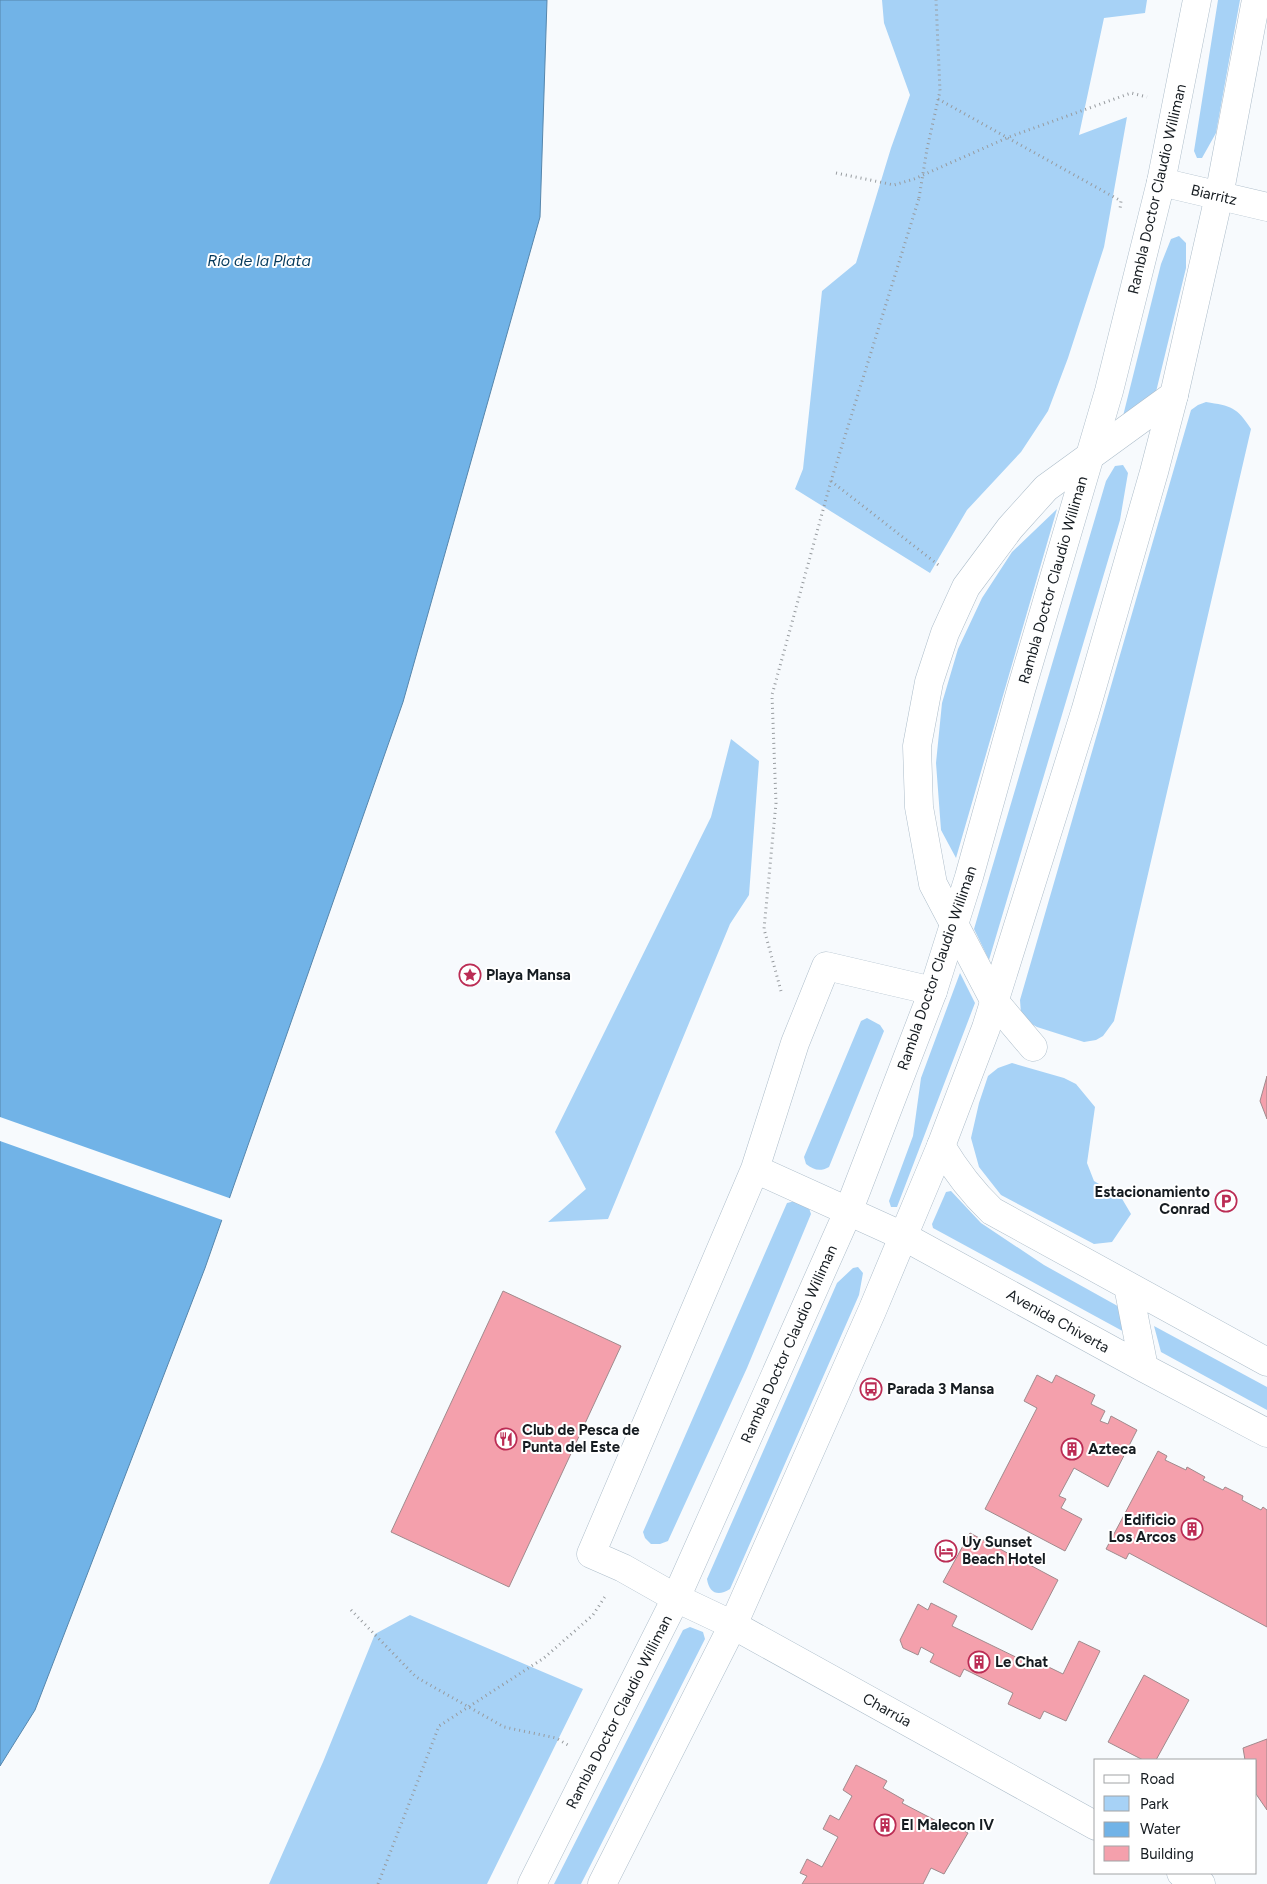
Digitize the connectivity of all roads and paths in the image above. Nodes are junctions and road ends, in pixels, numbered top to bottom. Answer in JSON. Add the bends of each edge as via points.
{"nodes":[{"id":1,"x":936,"y":0,"type":"edge"},
{"id":2,"x":1197,"y":0,"type":"edge"},
{"id":3,"x":1256,"y":0,"type":"edge"},
{"id":4,"x":938,"y":99,"type":"junction"},
{"id":5,"x":1178,"y":104,"type":"junction"},
{"id":6,"x":1009,"y":137,"type":"junction"},
{"id":7,"x":836,"y":173,"type":"dead end"},
{"id":8,"x":1161,"y":182,"type":"junction"},
{"id":9,"x":1219,"y":196,"type":"junction"},
{"id":10,"x":1267,"y":207,"type":"edge"},
{"id":11,"x":1147,"y":243,"type":"junction"},
{"id":12,"x":1174,"y":395,"type":"junction"},
{"id":13,"x":1089,"y":456,"type":"junction"},
{"id":14,"x":831,"y":482,"type":"junction"},
{"id":15,"x":966,"y":587,"type":"junction"},
{"id":16,"x":954,"y":926,"type":"junction"},
{"id":17,"x":932,"y":991,"type":"junction"},
{"id":18,"x":782,"y":995,"type":"dead end"},
{"id":19,"x":995,"y":1002,"type":"junction"},
{"id":20,"x":1033,"y":1047,"type":"dead end"},
{"id":21,"x":941,"y":1146,"type":"junction"},
{"id":22,"x":755,"y":1169,"type":"junction"},
{"id":23,"x":848,"y":1212,"type":"junction"},
{"id":24,"x":903,"y":1236,"type":"junction"},
{"id":25,"x":1128,"y":1286,"type":"junction"},
{"id":26,"x":1267,"y":1362,"type":"edge"},
{"id":27,"x":1144,"y":1368,"type":"junction"},
{"id":28,"x":1267,"y":1433,"type":"edge"},
{"id":29,"x":623,"y":1568,"type":"junction"},
{"id":30,"x":676,"y":1598,"type":"junction"},
{"id":31,"x":351,"y":1610,"type":"dead end"},
{"id":32,"x":733,"y":1625,"type":"junction"},
{"id":33,"x":467,"y":1707,"type":"junction"},
{"id":34,"x":556,"y":1738,"type":"dead end"},
{"id":35,"x":1094,"y":1825,"type":"edge"},
{"id":36,"x":1183,"y":1874,"type":"edge"},
{"id":37,"x":378,"y":1884,"type":"edge"},
{"id":38,"x":532,"y":1884,"type":"edge"},
{"id":39,"x":602,"y":1884,"type":"edge"},
{"id":40,"x":1201,"y":1884,"type":"edge"}],
"edges":[{"from":1,"to":4,"type":"path"},
{"from":2,"to":5,"type":"main road","name":"Rambla Doctor Claudio Williman"},
{"from":3,"to":9,"type":"main road"},
{"from":4,"to":6,"type":"path"},
{"from":4,"to":14,"type":"path","bridge":true,"via":[[919,198]]},
{"from":5,"to":6,"type":"path","via":[[1131,93]]},
{"from":5,"to":8,"type":"main road","name":"Rambla Doctor Claudio Williman"},
{"from":6,"to":7,"type":"path","via":[[894,185]]},
{"from":6,"to":11,"type":"path","via":[[1120,201],[1118,231]]},
{"from":8,"to":9,"type":"main road","name":"Biarritz"},
{"from":8,"to":11,"type":"main road","name":"Rambla Doctor Claudio Williman"},
{"from":9,"to":10,"type":"main road","name":"Biarritz"},
{"from":9,"to":12,"type":"main road"},
{"from":11,"to":13,"type":"main road","name":"Rambla Doctor Claudio Williman"},
{"from":12,"to":13,"type":"main road"},
{"from":12,"to":19,"type":"main road","via":[[1085,712]]},
{"from":13,"to":15,"type":"main road","via":[[1046,488],[1010,528]]},
{"from":13,"to":16,"type":"main road","name":"Rambla Doctor Claudio Williman"},
{"from":14,"to":15,"type":"path"},
{"from":14,"to":18,"type":"path","via":[[772,695],[776,803],[764,929]]},
{"from":15,"to":16,"type":"main road","via":[[928,682],[917,746],[918,807],[933,884]]},
{"from":16,"to":17,"type":"main road","name":"Rambla Doctor Claudio Williman"},
{"from":16,"to":19,"type":"main road"},
{"from":17,"to":22,"type":"main road","via":[[826,966],[795,1043]]},
{"from":17,"to":23,"type":"main road","name":"Rambla Doctor Claudio Williman"},
{"from":19,"to":20,"type":"main road"},
{"from":19,"to":21,"type":"main road"},
{"from":21,"to":24,"type":"main road"},
{"from":21,"to":25,"type":"main road","via":[[957,1173],[992,1211]]},
{"from":22,"to":23,"type":"main road","name":"Avenida Chiverta"},
{"from":22,"to":29,"type":"main road","name":"Charrúa","via":[[591,1554]]},
{"from":23,"to":24,"type":"main road","name":"Avenida Chiverta"},
{"from":23,"to":30,"type":"main road","name":"Rambla Doctor Claudio Williman"},
{"from":24,"to":27,"type":"main road","name":"Avenida Chiverta"},
{"from":24,"to":32,"type":"main road"},
{"from":25,"to":26,"type":"main road"},
{"from":25,"to":27,"type":"main road"},
{"from":27,"to":28,"type":"main road","name":"Avenida Chiverta"},
{"from":29,"to":30,"type":"main road","name":"Charrúa"},
{"from":29,"to":33,"type":"path","via":[[593,1615],[544,1658]]},
{"from":30,"to":32,"type":"main road","name":"Charrúa"},
{"from":30,"to":38,"type":"main road","name":"Rambla Doctor Claudio Williman"},
{"from":31,"to":33,"type":"path","via":[[416,1677]]},
{"from":32,"to":35,"type":"main road","name":"Charrúa"},
{"from":32,"to":39,"type":"main road"},
{"from":33,"to":34,"type":"path","via":[[504,1727]]},
{"from":33,"to":37,"type":"path","via":[[439,1726]]},
{"from":36,"to":40,"type":"main road"}]}
